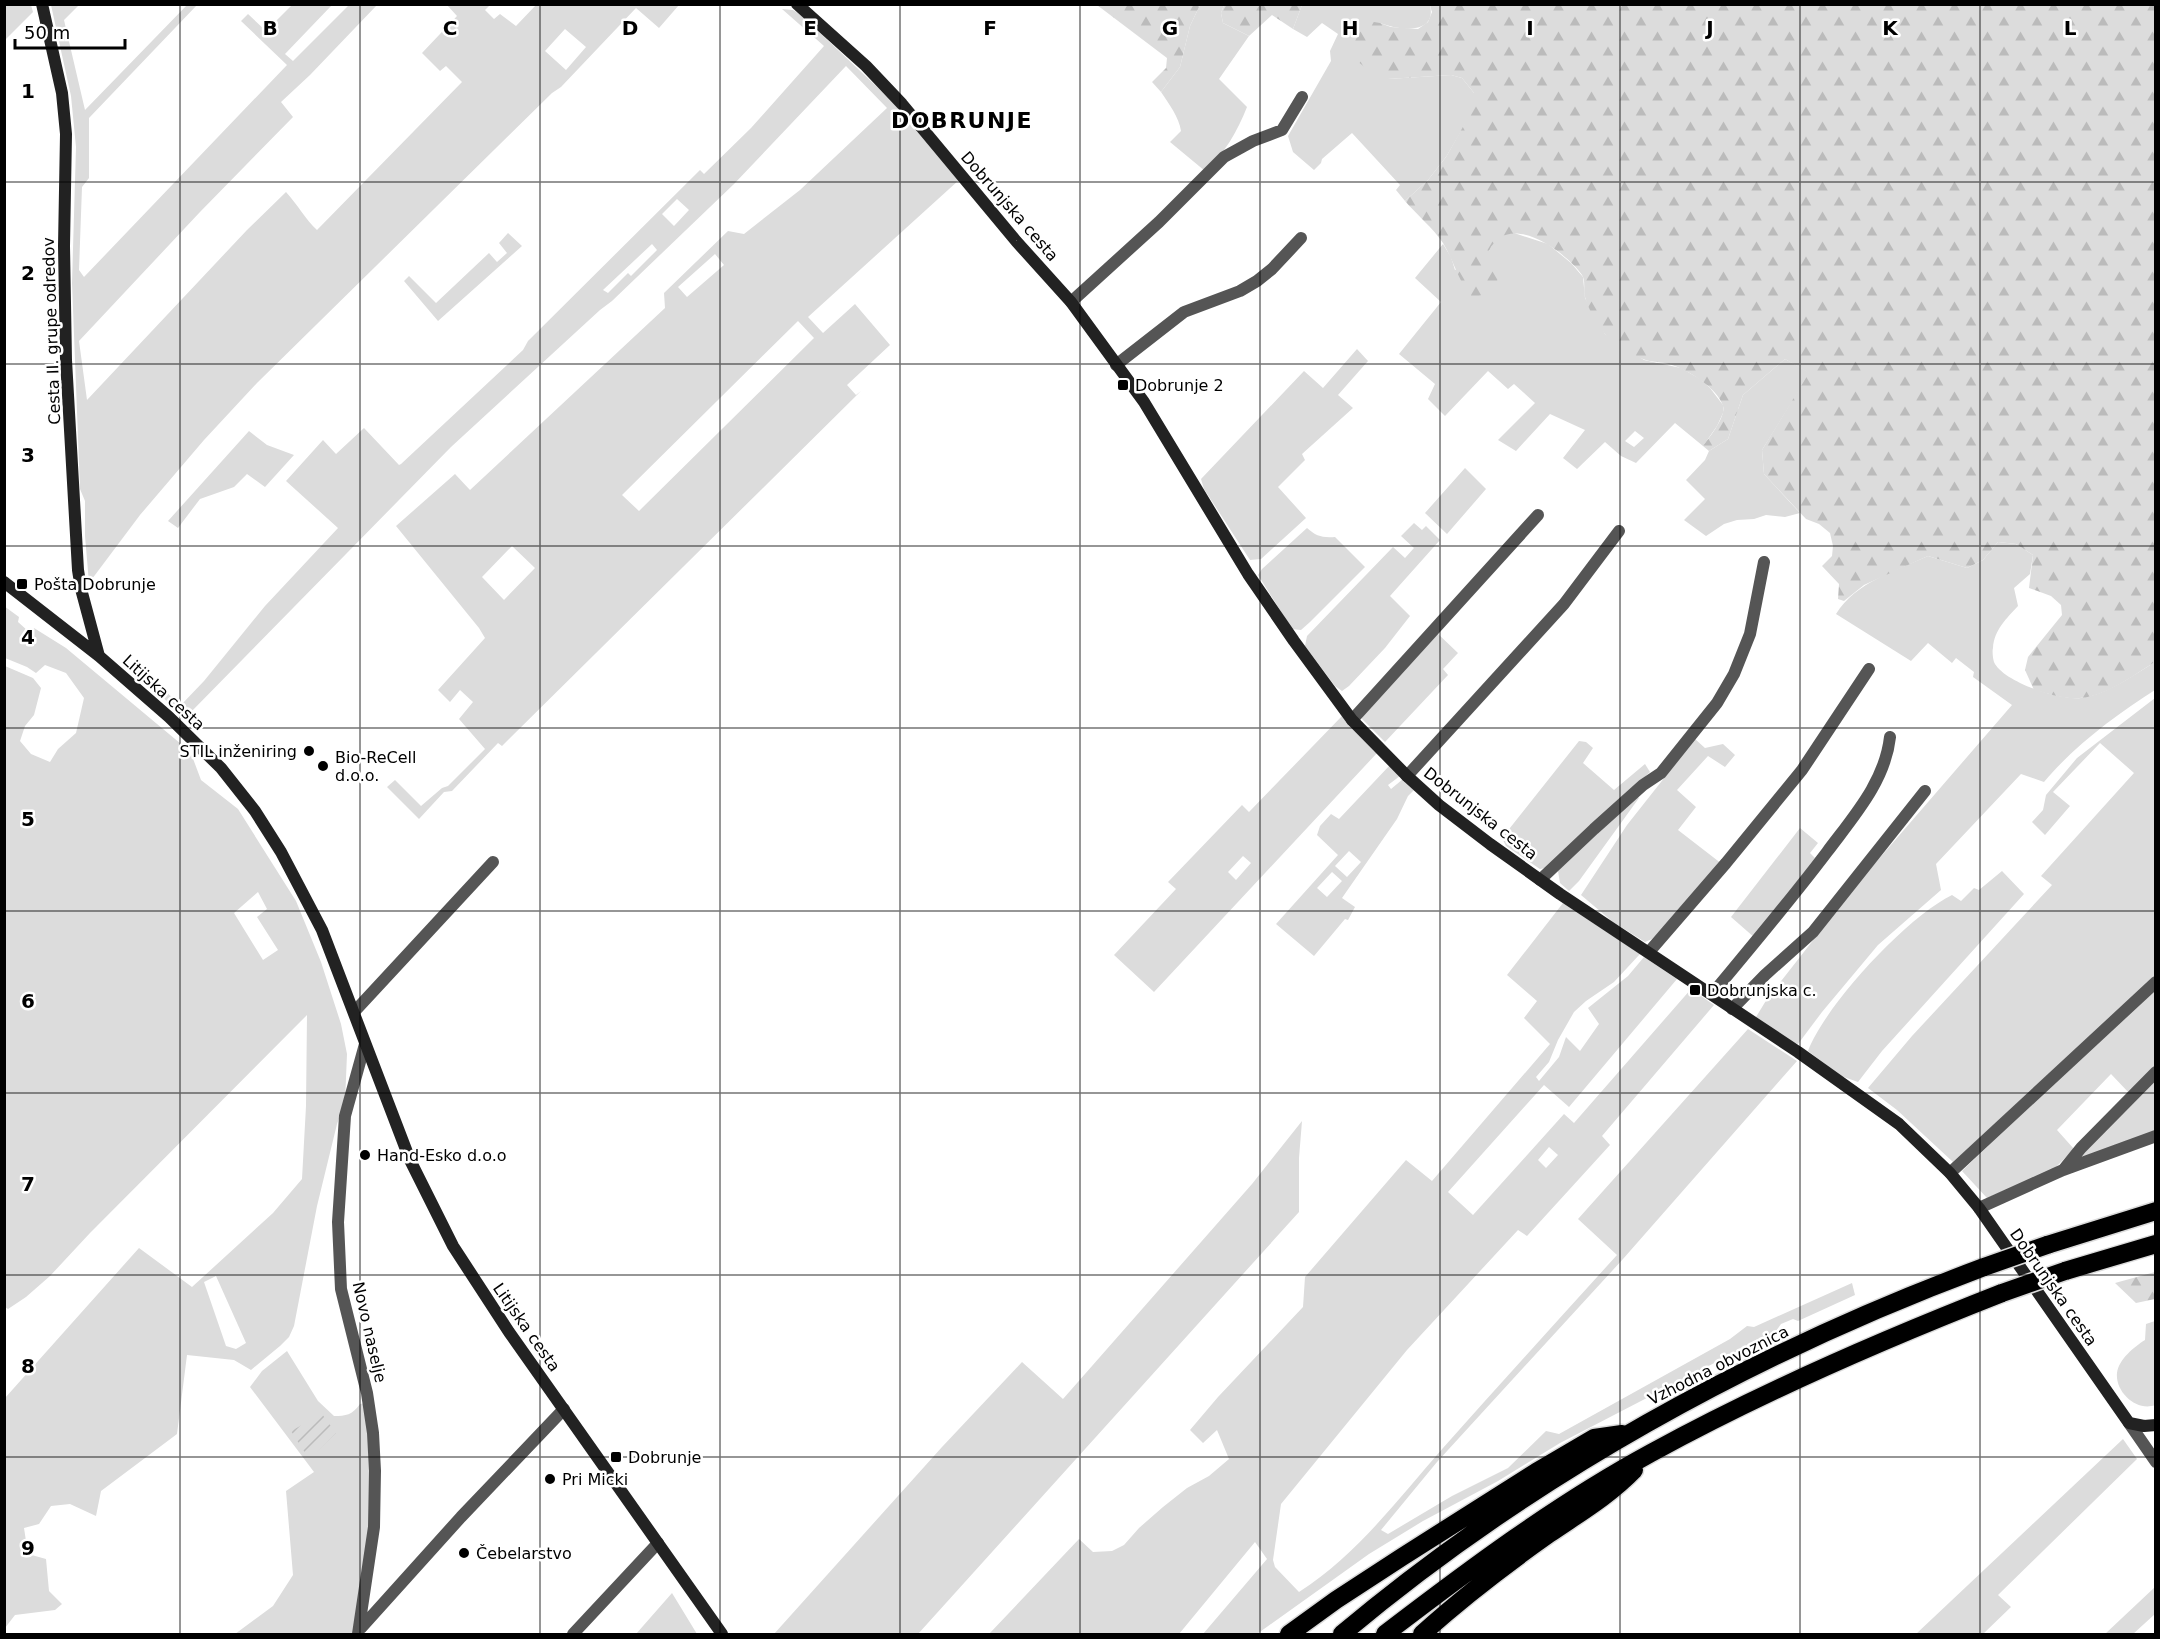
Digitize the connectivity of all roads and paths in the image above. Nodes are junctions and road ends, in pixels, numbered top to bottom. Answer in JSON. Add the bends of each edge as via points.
{"nodes":[{"id":1,"x":42,"y":4,"type":"edge"},
{"id":2,"x":797,"y":4,"type":"edge"},
{"id":3,"x":1302,"y":97,"type":"dead end"},
{"id":4,"x":1301,"y":238,"type":"dead end"},
{"id":5,"x":1071,"y":302,"type":"junction"},
{"id":6,"x":1116,"y":365,"type":"junction"},
{"id":7,"x":1538,"y":515,"type":"dead end"},
{"id":8,"x":1619,"y":531,"type":"dead end"},
{"id":9,"x":1764,"y":562,"type":"dead end"},
{"id":10,"x":4,"y":582,"type":"edge"},
{"id":11,"x":99,"y":656,"type":"junction"},
{"id":12,"x":1869,"y":669,"type":"dead end"},
{"id":13,"x":1352,"y":720,"type":"junction"},
{"id":14,"x":1890,"y":737,"type":"dead end"},
{"id":15,"x":1407,"y":776,"type":"junction"},
{"id":16,"x":1925,"y":791,"type":"dead end"},
{"id":17,"x":493,"y":862,"type":"dead end"},
{"id":18,"x":1540,"y":880,"type":"junction"},
{"id":19,"x":1649,"y":952,"type":"junction"},
{"id":20,"x":2156,"y":982,"type":"edge"},
{"id":21,"x":1712,"y":994,"type":"junction"},
{"id":22,"x":1732,"y":1009,"type":"junction"},
{"id":23,"x":354,"y":1012,"type":"junction"},
{"id":24,"x":365,"y":1044,"type":"junction"},
{"id":25,"x":2156,"y":1072,"type":"edge"},
{"id":26,"x":2156,"y":1136,"type":"edge"},
{"id":27,"x":2063,"y":1170,"type":"junction"},
{"id":28,"x":1950,"y":1173,"type":"junction"},
{"id":29,"x":1979,"y":1208,"type":"junction"},
{"id":30,"x":2156,"y":1211,"type":"edge"},
{"id":31,"x":2156,"y":1244,"type":"edge"},
{"id":32,"x":564,"y":1408,"type":"junction"},
{"id":33,"x":2129,"y":1423,"type":"junction"},
{"id":34,"x":2156,"y":1425,"type":"edge"},
{"id":35,"x":1633,"y":1432,"type":"junction"},
{"id":36,"x":1651,"y":1453,"type":"junction"},
{"id":37,"x":2156,"y":1462,"type":"edge"},
{"id":38,"x":658,"y":1543,"type":"junction"},
{"id":39,"x":359,"y":1632,"type":"edge"},
{"id":40,"x":573,"y":1635,"type":"edge"},
{"id":41,"x":722,"y":1635,"type":"edge"},
{"id":42,"x":1289,"y":1635,"type":"edge"},
{"id":43,"x":1342,"y":1635,"type":"edge"},
{"id":44,"x":1386,"y":1635,"type":"edge"},
{"id":45,"x":1422,"y":1635,"type":"edge"}],
"edges":[{"from":1,"to":11,"type":"street","name":"Cesta II. grupe odredov","via":[[62,93],[66,134],[66,360],[78,570]]},
{"from":2,"to":5,"type":"street","name":"Dobrunjska cesta","via":[[902,104]]},
{"from":3,"to":5,"type":"street","via":[[1282,130],[1224,157],[1160,222]]},
{"from":4,"to":6,"type":"street","via":[[1257,281],[1184,312]]},
{"from":5,"to":6,"type":"street","name":"Dobrunjska cesta"},
{"from":6,"to":13,"type":"street","name":"Dobrunjska cesta","via":[[1144,402],[1248,574]]},
{"from":7,"to":13,"type":"street"},
{"from":8,"to":15,"type":"street","via":[[1564,604]]},
{"from":9,"to":18,"type":"street","via":[[1750,634],[1717,703],[1661,773],[1602,821]]},
{"from":10,"to":11,"type":"street","name":"Litijska cesta"},
{"from":11,"to":23,"type":"street","name":"Litijska cesta","via":[[196,742],[255,811],[322,930]]},
{"from":12,"to":19,"type":"street","via":[[1802,770]]},
{"from":13,"to":15,"type":"street","name":"Dobrunjska cesta"},
{"from":14,"to":21,"type":"street","via":[[1880,776],[1856,814]]},
{"from":15,"to":18,"type":"street","name":"Dobrunjska cesta","via":[[1439,805]]},
{"from":16,"to":22,"type":"street","via":[[1813,932]]},
{"from":17,"to":23,"type":"street"},
{"from":18,"to":19,"type":"street","name":"Dobrunjska cesta"},
{"from":19,"to":21,"type":"street","name":"Dobrunjska cesta"},
{"from":20,"to":28,"type":"street"},
{"from":21,"to":22,"type":"street","name":"Dobrunjska cesta"},
{"from":22,"to":28,"type":"street","name":"Dobrunjska cesta","via":[[1899,1124]]},
{"from":23,"to":24,"type":"street","name":"Litijska cesta"},
{"from":24,"to":32,"type":"street","name":"Litijska cesta","via":[[410,1160],[453,1246]]},
{"from":24,"to":39,"type":"street","name":"Novo naselje","via":[[345,1116],[338,1222],[341,1289],[368,1393],[375,1462],[374,1527]]},
{"from":25,"to":27,"type":"street"},
{"from":26,"to":27,"type":"street"},
{"from":27,"to":29,"type":"street"},
{"from":28,"to":29,"type":"street","name":"Dobrunjska cesta"},
{"from":29,"to":33,"type":"street","name":"Dobrunjska cesta"},
{"from":30,"to":35,"type":"highway","name":"Vzhodna obvoznica","bridge":true,"via":[[1921,1290],[1711,1388]]},
{"from":31,"to":36,"type":"highway","bridge":true,"via":[[2065,1271],[1929,1321],[1848,1356]]},
{"from":32,"to":38,"type":"street","name":"Litijska cesta"},
{"from":32,"to":39,"type":"street","name":"Novo naselje"},
{"from":33,"to":34,"type":"street"},
{"from":33,"to":37,"type":"street"},
{"from":35,"to":42,"type":"highway","via":[[1594,1438],[1449,1526]]},
{"from":35,"to":43,"type":"highway","name":"Vzhodna obvoznica","via":[[1481,1529]]},
{"from":36,"to":44,"type":"highway","via":[[1509,1543]]},
{"from":36,"to":45,"type":"highway","via":[[1617,1488],[1518,1556]]},
{"from":38,"to":40,"type":"street"},
{"from":38,"to":41,"type":"street","name":"Litijska cesta"}]}
